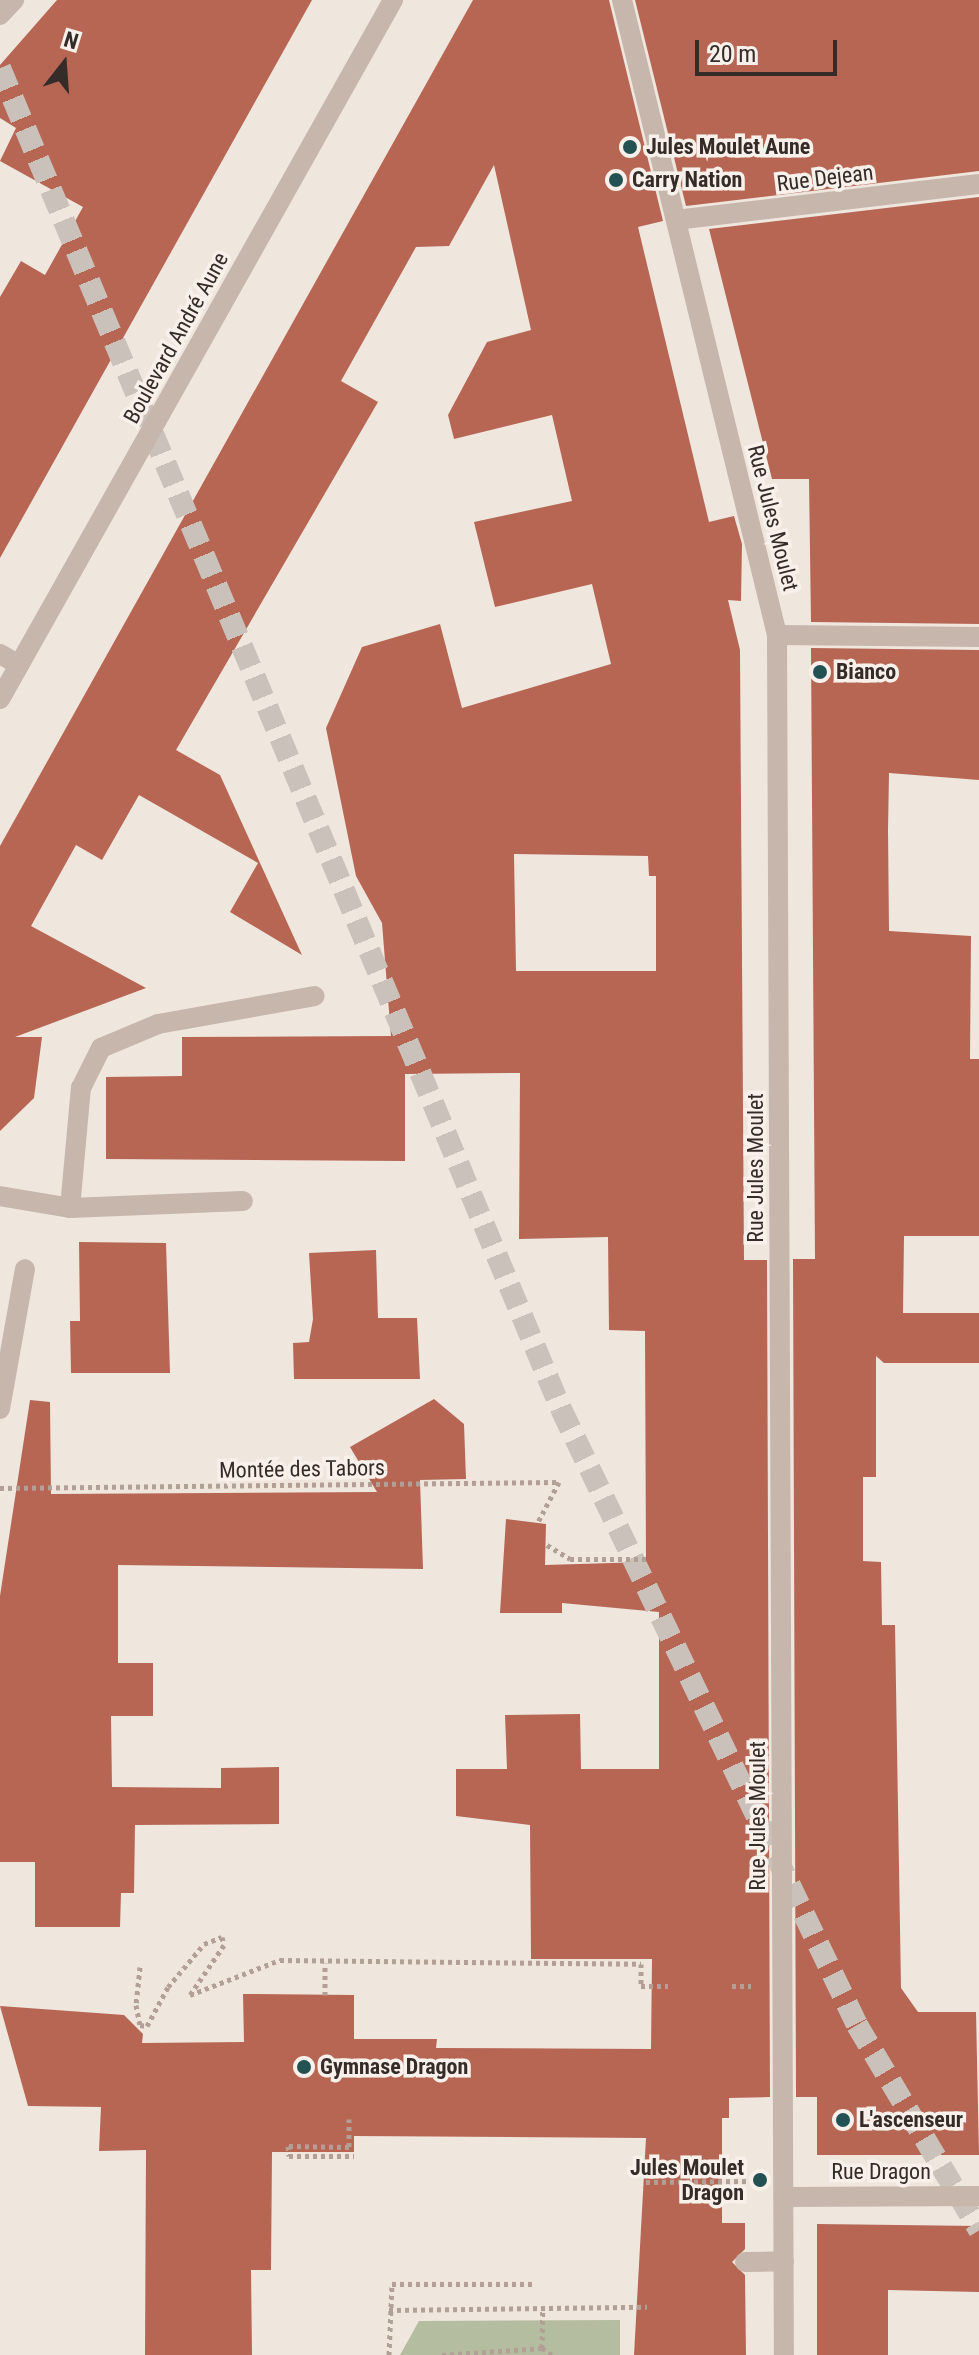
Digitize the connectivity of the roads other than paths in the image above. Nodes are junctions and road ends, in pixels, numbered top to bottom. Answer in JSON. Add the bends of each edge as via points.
{"nodes":[{"id":1,"x":14,"y":0,"type":"edge"},
{"id":2,"x":393,"y":0,"type":"edge"},
{"id":3,"x":622,"y":0,"type":"edge"},
{"id":4,"x":0,"y":15,"type":"edge"},
{"id":5,"x":979,"y":184,"type":"edge"},
{"id":6,"x":676,"y":220,"type":"junction"},
{"id":7,"x":777,"y":635,"type":"junction"},
{"id":8,"x":979,"y":637,"type":"edge"},
{"id":9,"x":0,"y":654,"type":"edge"},
{"id":10,"x":19,"y":665,"type":"junction"},
{"id":11,"x":0,"y":699,"type":"edge"},
{"id":12,"x":315,"y":996,"type":"dead end"},
{"id":13,"x":0,"y":1196,"type":"edge"},
{"id":14,"x":243,"y":1201,"type":"dead end"},
{"id":15,"x":70,"y":1208,"type":"junction"},
{"id":16,"x":25,"y":1269,"type":"dead end"},
{"id":17,"x":0,"y":1409,"type":"edge"},
{"id":18,"x":979,"y":2196,"type":"edge"},
{"id":19,"x":784,"y":2197,"type":"junction"},
{"id":20,"x":784,"y":2261,"type":"junction"},
{"id":21,"x":745,"y":2262,"type":"dead end"},
{"id":22,"x":784,"y":2355,"type":"edge"}],
"edges":[{"from":1,"to":4,"type":"street"},
{"from":2,"to":10,"type":"street","name":"Boulevard André Aune"},
{"from":3,"to":6,"type":"street","name":"Rue Jules Moulet"},
{"from":5,"to":6,"type":"street","name":"Rue Dejean"},
{"from":6,"to":7,"type":"street","name":"Rue Jules Moulet"},
{"from":7,"to":8,"type":"street"},
{"from":7,"to":19,"type":"street","name":"Rue Jules Moulet"},
{"from":9,"to":10,"type":"street"},
{"from":10,"to":11,"type":"street","name":"Boulevard André Aune"},
{"from":12,"to":15,"type":"street","via":[[158,1024],[101,1048],[81,1088]]},
{"from":13,"to":15,"type":"street"},
{"from":14,"to":15,"type":"street"},
{"from":16,"to":17,"type":"street"},
{"from":18,"to":19,"type":"street","name":"Rue Dragon"},
{"from":19,"to":20,"type":"street","name":"Rue Jules Moulet"},
{"from":20,"to":21,"type":"street"},
{"from":20,"to":22,"type":"street","name":"Rue Jules Moulet"}]}
